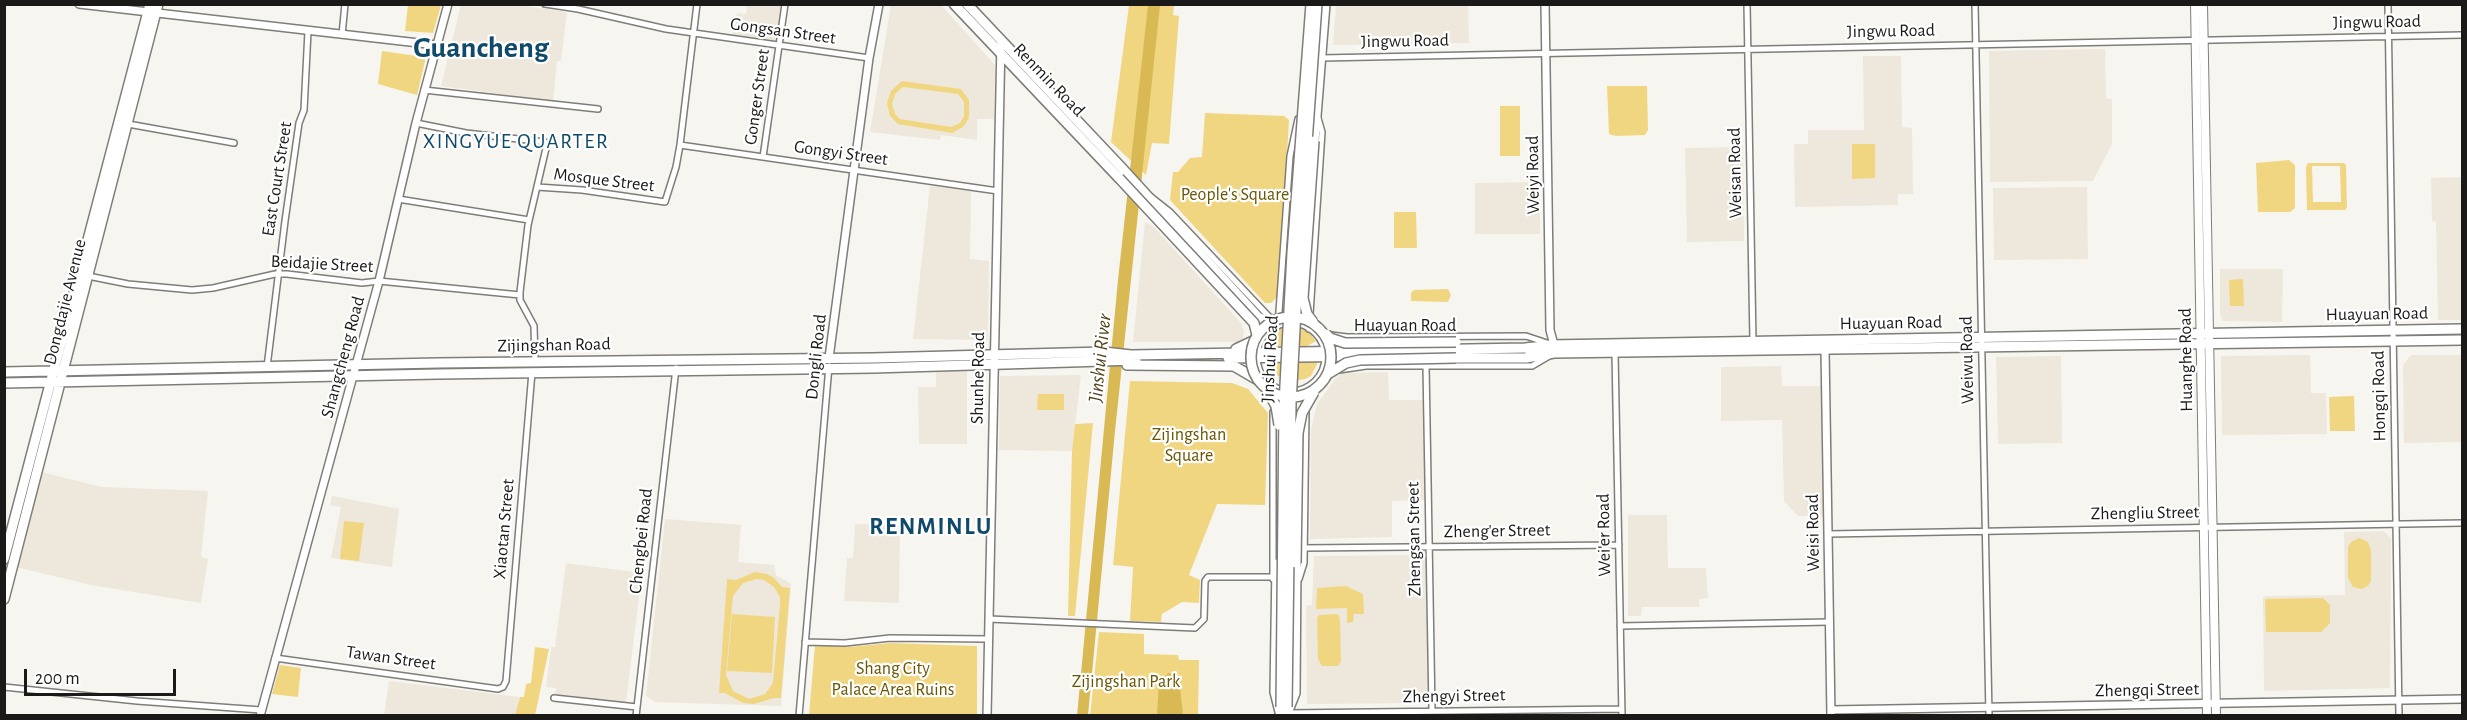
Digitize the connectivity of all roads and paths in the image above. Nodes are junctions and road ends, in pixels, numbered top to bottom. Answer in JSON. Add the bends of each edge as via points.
{"nodes":[{"id":1,"x":79,"y":4,"type":"edge"},
{"id":2,"x":345,"y":4,"type":"edge"},
{"id":3,"x":448,"y":4,"type":"edge"},
{"id":4,"x":545,"y":4,"type":"edge"},
{"id":5,"x":697,"y":4,"type":"edge"},
{"id":6,"x":785,"y":4,"type":"edge"},
{"id":7,"x":879,"y":4,"type":"edge"},
{"id":8,"x":954,"y":4,"type":"edge"},
{"id":9,"x":1309,"y":4,"type":"edge"},
{"id":10,"x":1317,"y":4,"type":"edge"},
{"id":11,"x":1324,"y":4,"type":"edge"},
{"id":12,"x":1545,"y":4,"type":"edge"},
{"id":13,"x":1747,"y":4,"type":"edge"},
{"id":14,"x":1975,"y":4,"type":"edge"},
{"id":15,"x":2194,"y":4,"type":"edge"},
{"id":16,"x":2203,"y":4,"type":"edge"},
{"id":17,"x":2388,"y":4,"type":"edge"},
{"id":18,"x":967,"y":5,"type":"edge"},
{"id":19,"x":153,"y":8,"type":"edge"},
{"id":20,"x":308,"y":31,"type":"junction"},
{"id":21,"x":693,"y":33,"type":"junction"},
{"id":22,"x":342,"y":35,"type":"junction"},
{"id":23,"x":2463,"y":35,"type":"edge"},
{"id":24,"x":2389,"y":36,"type":"junction"},
{"id":25,"x":2200,"y":40,"type":"junction"},
{"id":26,"x":1001,"y":41,"type":"junction"},
{"id":27,"x":1976,"y":44,"type":"junction"},
{"id":28,"x":436,"y":45,"type":"junction"},
{"id":29,"x":779,"y":46,"type":"junction"},
{"id":30,"x":1748,"y":49,"type":"junction"},
{"id":31,"x":1000,"y":53,"type":"junction"},
{"id":32,"x":1546,"y":53,"type":"junction"},
{"id":33,"x":869,"y":58,"type":"junction"},
{"id":34,"x":1321,"y":58,"type":"junction"},
{"id":35,"x":424,"y":90,"type":"junction"},
{"id":36,"x":598,"y":109,"type":"dead end"},
{"id":37,"x":1317,"y":111,"type":"junction"},
{"id":38,"x":1299,"y":117,"type":"junction"},
{"id":39,"x":416,"y":123,"type":"junction"},
{"id":40,"x":128,"y":124,"type":"junction"},
{"id":41,"x":234,"y":143,"type":"dead end"},
{"id":42,"x":680,"y":145,"type":"junction"},
{"id":43,"x":763,"y":157,"type":"junction"},
{"id":44,"x":854,"y":170,"type":"junction"},
{"id":45,"x":537,"y":187,"type":"junction"},
{"id":46,"x":998,"y":191,"type":"junction"},
{"id":47,"x":398,"y":199,"type":"junction"},
{"id":48,"x":529,"y":220,"type":"junction"},
{"id":49,"x":278,"y":274,"type":"junction"},
{"id":50,"x":88,"y":276,"type":"junction"},
{"id":51,"x":379,"y":281,"type":"junction"},
{"id":52,"x":520,"y":295,"type":"junction"},
{"id":53,"x":1275,"y":323,"type":"junction"},
{"id":54,"x":1315,"y":329,"type":"junction"},
{"id":55,"x":2463,"y":329,"type":"edge"},
{"id":56,"x":2393,"y":330,"type":"junction"},
{"id":57,"x":1258,"y":338,"type":"junction"},
{"id":58,"x":2205,"y":339,"type":"junction"},
{"id":59,"x":2463,"y":340,"type":"edge"},
{"id":60,"x":2393,"y":341,"type":"junction"},
{"id":61,"x":1753,"y":342,"type":"junction"},
{"id":62,"x":1982,"y":342,"type":"junction"},
{"id":63,"x":1554,"y":349,"type":"junction"},
{"id":64,"x":1825,"y":350,"type":"junction"},
{"id":65,"x":1325,"y":353,"type":"junction"},
{"id":66,"x":1615,"y":353,"type":"junction"},
{"id":67,"x":993,"y":354,"type":"junction"},
{"id":68,"x":1258,"y":355,"type":"junction"},
{"id":69,"x":1131,"y":357,"type":"junction"},
{"id":70,"x":829,"y":358,"type":"junction"},
{"id":71,"x":677,"y":360,"type":"junction"},
{"id":72,"x":535,"y":362,"type":"junction"},
{"id":73,"x":356,"y":365,"type":"junction"},
{"id":74,"x":993,"y":365,"type":"junction"},
{"id":75,"x":1426,"y":366,"type":"junction"},
{"id":76,"x":267,"y":368,"type":"junction"},
{"id":77,"x":829,"y":369,"type":"junction"},
{"id":78,"x":675,"y":370,"type":"junction"},
{"id":79,"x":4,"y":372,"type":"edge"},
{"id":80,"x":54,"y":372,"type":"junction"},
{"id":81,"x":65,"y":372,"type":"junction"},
{"id":82,"x":532,"y":372,"type":"junction"},
{"id":83,"x":1324,"y":375,"type":"junction"},
{"id":84,"x":354,"y":376,"type":"junction"},
{"id":85,"x":1258,"y":380,"type":"junction"},
{"id":86,"x":51,"y":382,"type":"junction"},
{"id":87,"x":62,"y":382,"type":"junction"},
{"id":88,"x":4,"y":383,"type":"edge"},
{"id":89,"x":1269,"y":387,"type":"junction"},
{"id":90,"x":1311,"y":389,"type":"junction"},
{"id":91,"x":2463,"y":523,"type":"edge"},
{"id":92,"x":2396,"y":524,"type":"junction"},
{"id":93,"x":2208,"y":527,"type":"junction"},
{"id":94,"x":1985,"y":531,"type":"junction"},
{"id":95,"x":1828,"y":534,"type":"junction"},
{"id":96,"x":1619,"y":545,"type":"junction"},
{"id":97,"x":1430,"y":547,"type":"junction"},
{"id":98,"x":1304,"y":548,"type":"junction"},
{"id":99,"x":4,"y":559,"type":"edge"},
{"id":100,"x":1272,"y":577,"type":"junction"},
{"id":101,"x":1296,"y":590,"type":"junction"},
{"id":102,"x":1277,"y":591,"type":"junction"},
{"id":103,"x":4,"y":599,"type":"edge"},
{"id":104,"x":988,"y":619,"type":"junction"},
{"id":105,"x":1830,"y":622,"type":"junction"},
{"id":106,"x":1620,"y":626,"type":"junction"},
{"id":107,"x":988,"y":639,"type":"junction"},
{"id":108,"x":805,"y":642,"type":"junction"},
{"id":109,"x":275,"y":658,"type":"junction"},
{"id":110,"x":4,"y":687,"type":"edge"},
{"id":111,"x":503,"y":687,"type":"joint"},
{"id":112,"x":554,"y":698,"type":"dead end"},
{"id":113,"x":2463,"y":699,"type":"edge"},
{"id":114,"x":2399,"y":700,"type":"junction"},
{"id":115,"x":2211,"y":703,"type":"junction"},
{"id":116,"x":637,"y":707,"type":"junction"},
{"id":117,"x":1432,"y":711,"type":"junction"},
{"id":118,"x":1989,"y":711,"type":"edge"},
{"id":119,"x":1284,"y":712,"type":"edge"},
{"id":120,"x":1622,"y":712,"type":"edge"},
{"id":121,"x":261,"y":713,"type":"edge"},
{"id":122,"x":1831,"y":713,"type":"edge"},
{"id":123,"x":636,"y":716,"type":"edge"},
{"id":124,"x":799,"y":716,"type":"edge"},
{"id":125,"x":987,"y":716,"type":"edge"},
{"id":126,"x":2207,"y":716,"type":"edge"},
{"id":127,"x":2216,"y":716,"type":"edge"},
{"id":128,"x":2399,"y":716,"type":"edge"}],
"edges":[{"from":1,"to":19,"type":"street"},
{"from":2,"to":22,"type":"street"},
{"from":3,"to":28,"type":"street","name":"Shangcheng Road"},
{"from":4,"to":21,"type":"street","name":"Gongsan Street"},
{"from":5,"to":21,"type":"street"},
{"from":6,"to":29,"type":"street","name":"Gonger Street"},
{"from":7,"to":33,"type":"street","name":"Dongli Road"},
{"from":8,"to":31,"type":"main road","name":"Renmin Road"},
{"from":9,"to":38,"type":"main road"},
{"from":9,"to":119,"type":"main road","name":"Jinshui Road","bridge":true,"via":[[1286,369]]},
{"from":10,"to":119,"type":"main road","name":"Jinshui Road","bridge":true,"via":[[1291,404]]},
{"from":11,"to":34,"type":"main road"},
{"from":12,"to":32,"type":"street","name":"Weiyi Road"},
{"from":13,"to":30,"type":"street","name":"Weisan Road"},
{"from":14,"to":27,"type":"street","name":"Weiwu Road"},
{"from":15,"to":25,"type":"main road","name":"Huanghe Road"},
{"from":16,"to":25,"type":"main road","name":"Huanghe Road"},
{"from":17,"to":24,"type":"street","name":"Hongqi Road"},
{"from":18,"to":26,"type":"main road","name":"Renmin Road"},
{"from":19,"to":20,"type":"street"},
{"from":19,"to":40,"type":"main road","name":"Dongdajie Avenue"},
{"from":19,"to":80,"type":"main road","name":"Dongdajie Avenue"},
{"from":20,"to":22,"type":"street"},
{"from":20,"to":49,"type":"street","name":"East Court Street","via":[[304,110]]},
{"from":21,"to":29,"type":"street","name":"Gongsan Street"},
{"from":21,"to":42,"type":"street"},
{"from":22,"to":28,"type":"street"},
{"from":23,"to":24,"type":"street","name":"Jingwu Road"},
{"from":24,"to":25,"type":"street","name":"Jingwu Road"},
{"from":24,"to":56,"type":"street","name":"Hongqi Road"},
{"from":25,"to":27,"type":"street","name":"Jingwu Road"},
{"from":25,"to":58,"type":"main road","name":"Huanghe Road"},
{"from":26,"to":31,"type":"street","name":"Shunhe Road"},
{"from":26,"to":53,"type":"main road","name":"Renmin Road","via":[[1258,317]]},
{"from":27,"to":30,"type":"street","name":"Jingwu Road"},
{"from":27,"to":62,"type":"street","name":"Weiwu Road"},
{"from":28,"to":35,"type":"street","name":"Shangcheng Road"},
{"from":29,"to":33,"type":"street","name":"Gongsan Street"},
{"from":29,"to":43,"type":"street","name":"Gonger Street"},
{"from":30,"to":32,"type":"street","name":"Jingwu Road"},
{"from":30,"to":61,"type":"street","name":"Weisan Road"},
{"from":31,"to":46,"type":"street","name":"Shunhe Road"},
{"from":31,"to":57,"type":"main road","name":"Renmin Road","bridge":true,"via":[[1254,323]]},
{"from":32,"to":34,"type":"street","name":"Jingwu Road"},
{"from":32,"to":63,"type":"street","name":"Weiyi Road","via":[[1550,330]]},
{"from":33,"to":44,"type":"street","name":"Dongli Road"},
{"from":34,"to":37,"type":"main road"},
{"from":35,"to":36,"type":"street"},
{"from":35,"to":39,"type":"street","name":"Shangcheng Road"},
{"from":37,"to":54,"type":"street","via":[[1322,132]]},
{"from":37,"to":54,"type":"main road","bridge":true,"via":[[1303,298]]},
{"from":38,"to":53,"type":"street","via":[[1290,156]]},
{"from":38,"to":53,"type":"main road","bridge":true,"via":[[1287,287],[1283,311]]},
{"from":39,"to":45,"type":"street","name":"Mosque Street","via":[[545,142]]},
{"from":39,"to":47,"type":"street","name":"Shangcheng Road"},
{"from":40,"to":41,"type":"street"},
{"from":40,"to":50,"type":"main road","name":"Dongdajie Avenue"},
{"from":42,"to":43,"type":"street","name":"Gongyi Street"},
{"from":42,"to":45,"type":"street","name":"Mosque Street","via":[[665,202]]},
{"from":43,"to":44,"type":"street","name":"Gongyi Street"},
{"from":44,"to":46,"type":"street","name":"Gongyi Street"},
{"from":44,"to":70,"type":"street","name":"Dongli Road"},
{"from":45,"to":48,"type":"street"},
{"from":46,"to":67,"type":"street","name":"Shunhe Road"},
{"from":47,"to":48,"type":"street"},
{"from":47,"to":51,"type":"street","name":"Shangcheng Road"},
{"from":48,"to":52,"type":"street"},
{"from":49,"to":50,"type":"street","name":"Beidajie Street","via":[[192,290]]},
{"from":49,"to":51,"type":"street","name":"Beidajie Street","via":[[362,283]]},
{"from":49,"to":76,"type":"street","name":"East Court Street"},
{"from":50,"to":81,"type":"main road","name":"Dongdajie Avenue"},
{"from":51,"to":52,"type":"street","name":"Beidajie Street"},
{"from":51,"to":73,"type":"street","name":"Shangcheng Road"},
{"from":52,"to":72,"type":"street","via":[[534,326]]},
{"from":53,"to":54,"type":"main road","name":"Huayuan Road","bridge":true,"via":[[1293,317]]},
{"from":53,"to":57,"type":"main road","bridge":true},
{"from":54,"to":63,"type":"street","via":[[1347,337],[1526,336]]},
{"from":54,"to":63,"type":"main road","name":"Huayuan Road","bridge":true,"via":[[1345,343],[1515,342]]},
{"from":54,"to":65,"type":"street"},
{"from":54,"to":83,"type":"main road","bridge":true,"via":[[1332,352]]},
{"from":55,"to":56,"type":"main road","name":"Huayuan Road"},
{"from":56,"to":58,"type":"main road","name":"Huayuan Road"},
{"from":56,"to":60,"type":"street","name":"Hongqi Road"},
{"from":57,"to":68,"type":"street"},
{"from":57,"to":69,"type":"main road","via":[[1233,349],[1183,349]]},
{"from":57,"to":85,"type":"main road","bridge":true,"via":[[1251,358]]},
{"from":58,"to":60,"type":"main road","name":"Huayuan Road"},
{"from":58,"to":62,"type":"main road","name":"Huayuan Road"},
{"from":58,"to":93,"type":"main road","name":"Huanghe Road"},
{"from":59,"to":60,"type":"main road","name":"Huayuan Road"},
{"from":60,"to":92,"type":"street","name":"Hongqi Road"},
{"from":61,"to":62,"type":"main road","name":"Huayuan Road"},
{"from":61,"to":63,"type":"main road","name":"Huayuan Road"},
{"from":62,"to":64,"type":"main road","name":"Huayuan Road"},
{"from":62,"to":94,"type":"street","name":"Weiwu Road"},
{"from":63,"to":65,"type":"main road"},
{"from":63,"to":66,"type":"main road","name":"Huayuan Road"},
{"from":63,"to":75,"type":"street","via":[[1532,366]]},
{"from":63,"to":83,"type":"main road","name":"Huayuan Road","bridge":true,"via":[[1526,358],[1360,360]]},
{"from":64,"to":66,"type":"main road","name":"Huayuan Road"},
{"from":64,"to":95,"type":"street","name":"Weisi Road"},
{"from":65,"to":68,"type":"main road"},
{"from":65,"to":83,"type":"street"},
{"from":66,"to":96,"type":"street","name":"Wei'er Road"},
{"from":67,"to":69,"type":"main road","name":"Zijingshan Road","via":[[1104,352]]},
{"from":67,"to":70,"type":"main road","name":"Zijingshan Road"},
{"from":67,"to":74,"type":"street","name":"Shunhe Road"},
{"from":68,"to":69,"type":"main road"},
{"from":68,"to":89,"type":"street"},
{"from":69,"to":74,"type":"main road","name":"Zijingshan Road","via":[[1103,362]]},
{"from":69,"to":85,"type":"main road","via":[[1183,365],[1234,366]]},
{"from":70,"to":71,"type":"main road","name":"Zijingshan Road"},
{"from":70,"to":77,"type":"street","name":"Dongli Road"},
{"from":71,"to":72,"type":"main road","name":"Zijingshan Road"},
{"from":71,"to":78,"type":"street","name":"Chengbei Road"},
{"from":72,"to":73,"type":"main road","name":"Zijingshan Road"},
{"from":73,"to":76,"type":"main road","name":"Zijingshan Road"},
{"from":73,"to":84,"type":"street","name":"Shangcheng Road"},
{"from":74,"to":77,"type":"main road","name":"Zijingshan Road"},
{"from":74,"to":104,"type":"street","name":"Shunhe Road"},
{"from":75,"to":83,"type":"street","via":[[1366,366]]},
{"from":75,"to":97,"type":"street","name":"Zhengsan Street"},
{"from":76,"to":81,"type":"main road","name":"Zijingshan Road"},
{"from":77,"to":78,"type":"main road","name":"Zijingshan Road"},
{"from":77,"to":108,"type":"street","name":"Dongli Road"},
{"from":78,"to":82,"type":"main road","name":"Zijingshan Road"},
{"from":78,"to":116,"type":"street","name":"Chengbei Road"},
{"from":79,"to":80,"type":"main road","name":"Zijingshan Road"},
{"from":80,"to":81,"type":"main road","name":"Zijingshan Road"},
{"from":80,"to":86,"type":"main road","name":"Dongdajie Avenue"},
{"from":81,"to":87,"type":"main road","name":"Dongdajie Avenue"},
{"from":82,"to":84,"type":"main road","name":"Zijingshan Road"},
{"from":82,"to":111,"type":"street","name":"Xiaotan Street"},
{"from":83,"to":90,"type":"main road","bridge":true},
{"from":84,"to":87,"type":"main road","name":"Zijingshan Road"},
{"from":84,"to":109,"type":"street","name":"Shangcheng Road"},
{"from":85,"to":89,"type":"main road","bridge":true},
{"from":86,"to":87,"type":"main road","name":"Zijingshan Road"},
{"from":86,"to":88,"type":"main road","name":"Zijingshan Road"},
{"from":86,"to":99,"type":"main road","name":"Dongdajie Avenue"},
{"from":87,"to":103,"type":"main road","name":"Dongdajie Avenue"},
{"from":89,"to":90,"type":"main road","bridge":true,"via":[[1275,395],[1292,398],[1304,396]]},
{"from":89,"to":100,"type":"street"},
{"from":89,"to":102,"type":"main road","bridge":true,"via":[[1279,420]]},
{"from":90,"to":98,"type":"street"},
{"from":90,"to":101,"type":"main road","bridge":true,"via":[[1298,433]]},
{"from":91,"to":92,"type":"street","name":"Zhengliu Street"},
{"from":92,"to":93,"type":"street","name":"Zhengliu Street"},
{"from":92,"to":114,"type":"street","name":"Hongqi Road"},
{"from":93,"to":94,"type":"street","name":"Zhengliu Street"},
{"from":93,"to":115,"type":"main road","name":"Huanghe Road"},
{"from":94,"to":95,"type":"street","name":"Zhengliu Street"},
{"from":94,"to":118,"type":"street","name":"Weiwu Road"},
{"from":95,"to":105,"type":"street","name":"Weisi Road"},
{"from":96,"to":97,"type":"street","name":"Zheng'er Street"},
{"from":96,"to":106,"type":"street","name":"Wei'er Road"},
{"from":97,"to":98,"type":"street","name":"Zheng'er Street"},
{"from":97,"to":117,"type":"street","name":"Zhengsan Street"},
{"from":98,"to":101,"type":"street"},
{"from":100,"to":102,"type":"street"},
{"from":100,"to":104,"type":"street","via":[[1208,577],[1204,619],[1195,628]]},
{"from":101,"to":119,"type":"main road","via":[[1295,693]]},
{"from":102,"to":119,"type":"main road","via":[[1275,692]]},
{"from":104,"to":107,"type":"street","name":"Shunhe Road"},
{"from":105,"to":106,"type":"street"},
{"from":105,"to":122,"type":"street","name":"Weisi Road"},
{"from":106,"to":120,"type":"street","name":"Wei'er Road"},
{"from":107,"to":108,"type":"street"},
{"from":107,"to":125,"type":"street","name":"Shunhe Road"},
{"from":108,"to":124,"type":"street","name":"Dongli Road"},
{"from":109,"to":111,"type":"street","name":"Tawan Street"},
{"from":109,"to":121,"type":"street","name":"Shangcheng Road"},
{"from":110,"to":121,"type":"street"},
{"from":112,"to":116,"type":"street"},
{"from":113,"to":114,"type":"street","name":"Zhengqi Street"},
{"from":114,"to":115,"type":"street","name":"Zhengqi Street"},
{"from":114,"to":128,"type":"street","name":"Hongqi Road"},
{"from":115,"to":118,"type":"street","name":"Zhengqi Street"},
{"from":115,"to":126,"type":"main road","name":"Huanghe Road"},
{"from":115,"to":127,"type":"main road","name":"Huanghe Road"},
{"from":116,"to":123,"type":"street","name":"Chengbei Road"},
{"from":117,"to":119,"type":"street","name":"Zhengyi Street"},
{"from":117,"to":120,"type":"street","name":"Zhengyi Street"},
{"from":118,"to":122,"type":"street","name":"Zhengqi Street"}]}
